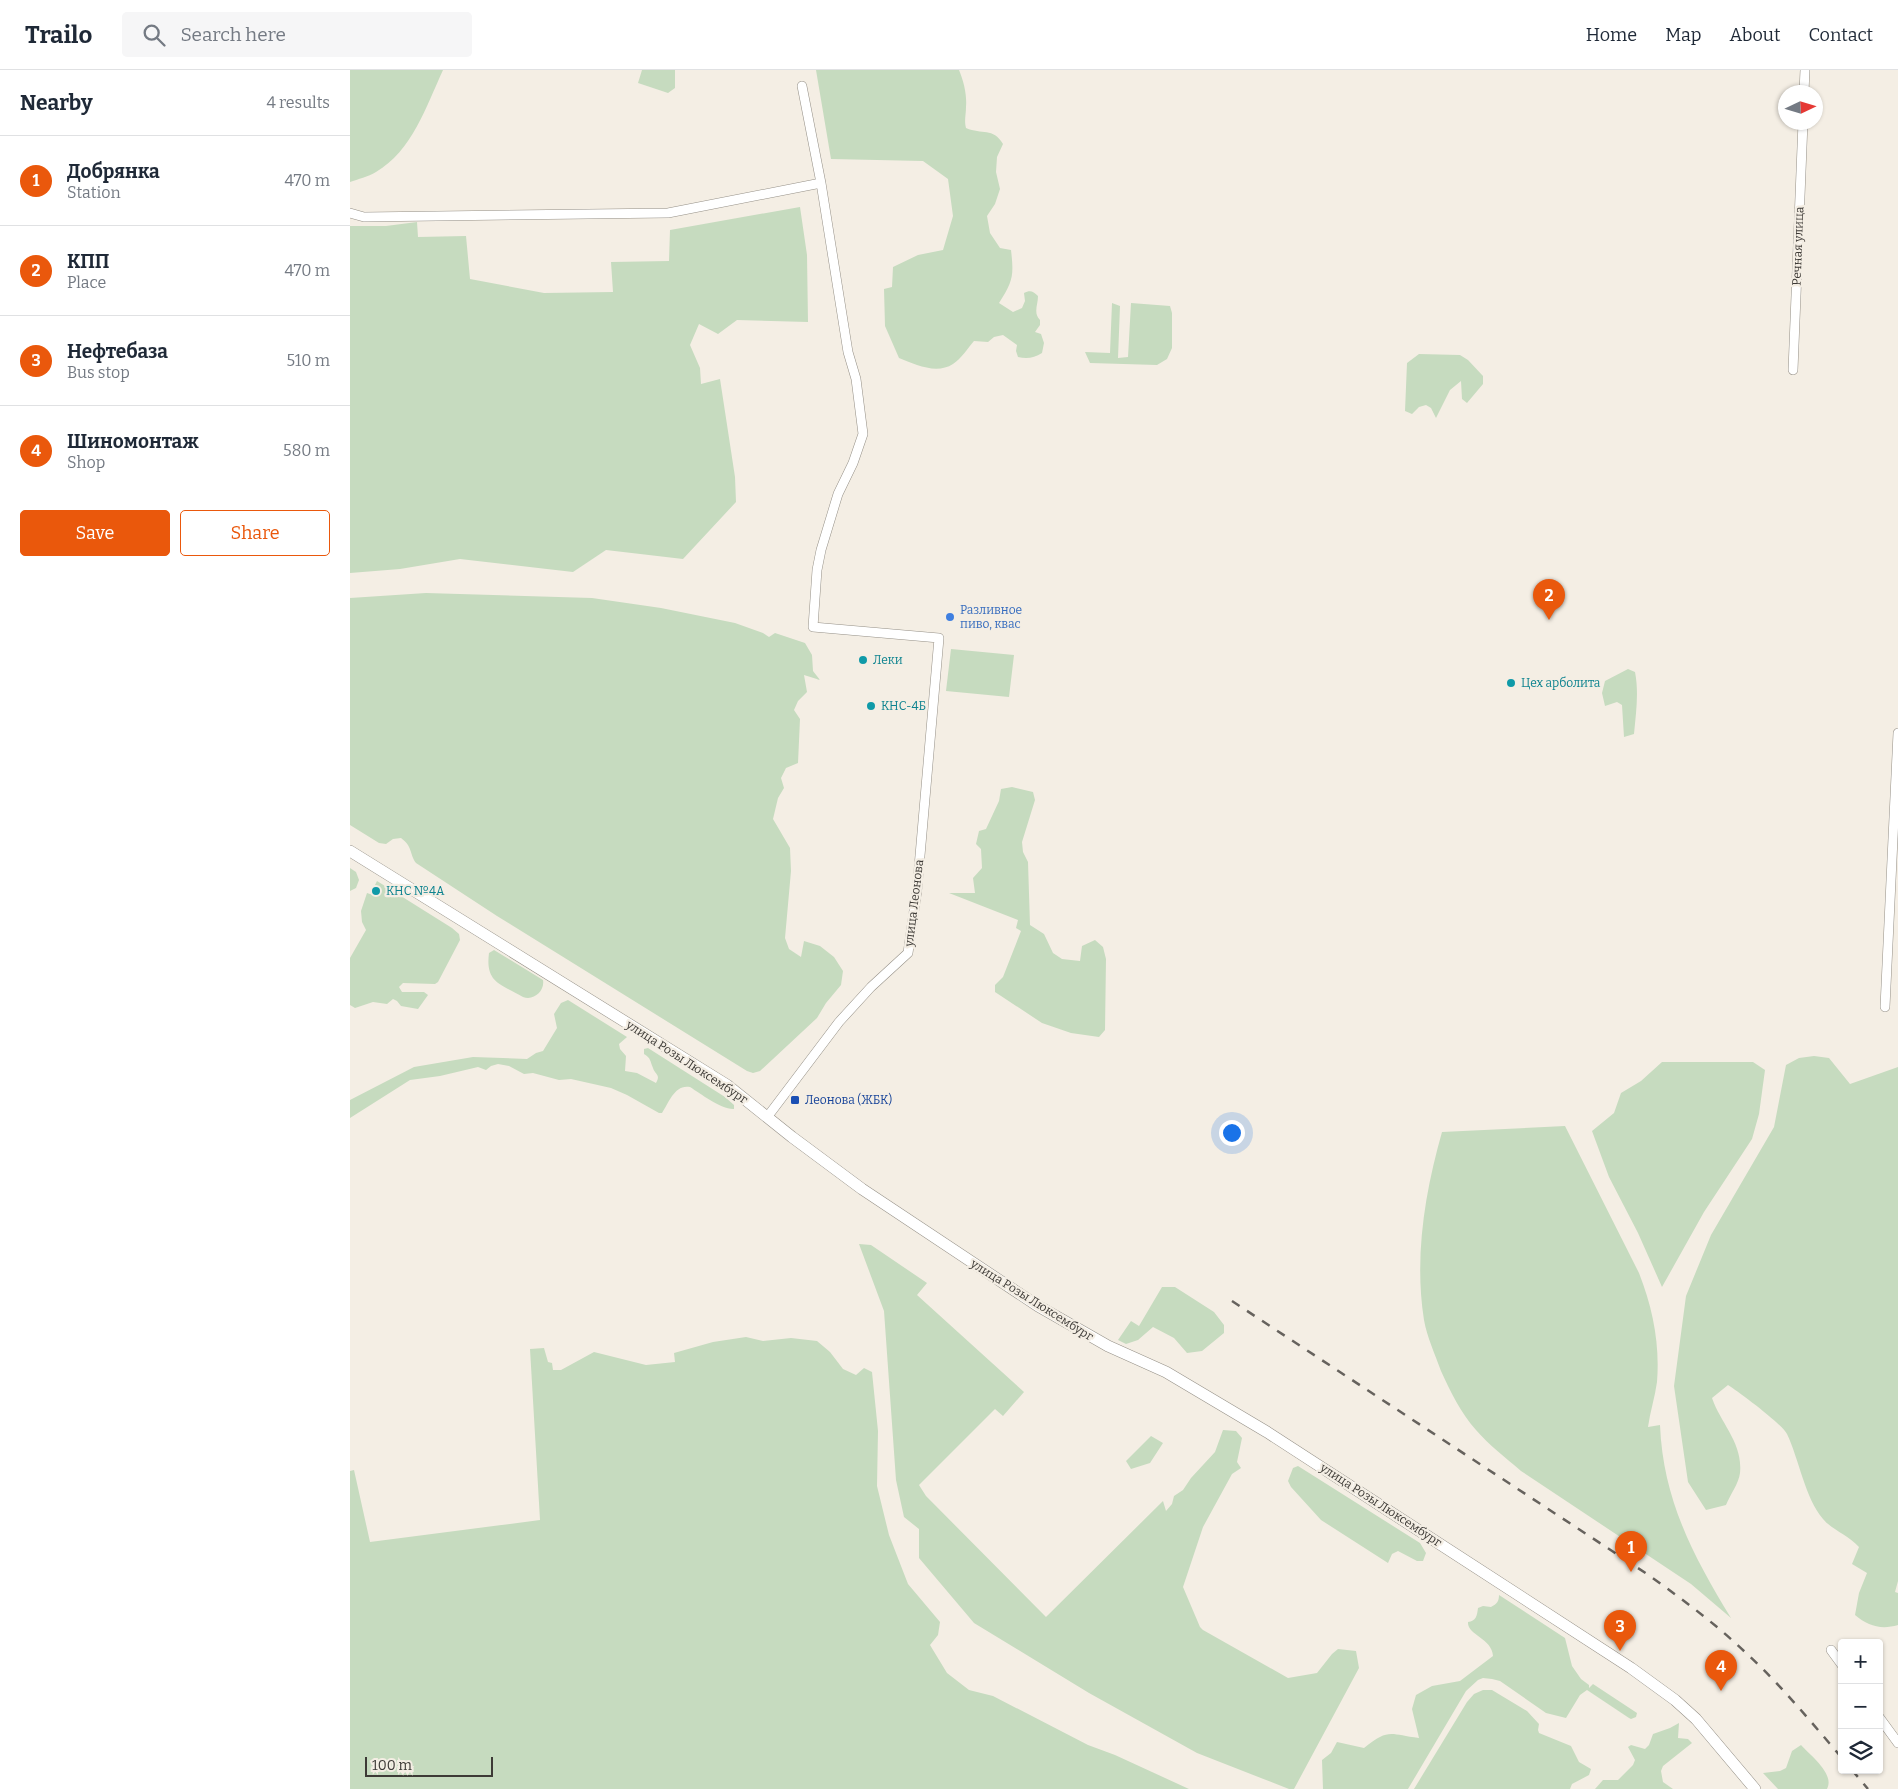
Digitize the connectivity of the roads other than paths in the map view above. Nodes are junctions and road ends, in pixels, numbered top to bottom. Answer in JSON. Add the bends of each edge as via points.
{"nodes":[{"id":1,"x":1805,"y":70,"type":"edge"},
{"id":2,"x":1804,"y":85,"type":"edge"},
{"id":3,"x":802,"y":86,"type":"dead end"},
{"id":4,"x":1803,"y":130,"type":"edge"},
{"id":5,"x":821,"y":184,"type":"junction"},
{"id":6,"x":350,"y":213,"type":"edge"},
{"id":7,"x":1793,"y":370,"type":"dead end"},
{"id":8,"x":1898,"y":732,"type":"edge"},
{"id":9,"x":350,"y":851,"type":"edge"},
{"id":10,"x":1885,"y":1007,"type":"dead end"},
{"id":11,"x":768,"y":1116,"type":"junction"},
{"id":12,"x":1831,"y":1650,"type":"dead end"},
{"id":13,"x":1838,"y":1660,"type":"edge"},
{"id":14,"x":1883,"y":1723,"type":"edge"},
{"id":15,"x":1898,"y":1743,"type":"edge"},
{"id":16,"x":1755,"y":1789,"type":"edge"}],
"edges":[{"from":1,"to":2,"type":"street"},
{"from":3,"to":5,"type":"street"},
{"from":4,"to":7,"type":"street","name":"Речная улица"},
{"from":5,"to":6,"type":"street","via":[[668,213],[364,217]]},
{"from":5,"to":11,"type":"street","name":"улица Леонова","via":[[863,434],[838,494],[821,550],[813,627],[940,638],[917,890],[908,953],[839,1022]]},
{"from":8,"to":10,"type":"street"},
{"from":9,"to":11,"type":"street","name":"улица Розы Люксембург","via":[[727,1085]]},
{"from":11,"to":16,"type":"street","name":"улица Розы Люксембург","via":[[862,1189],[1029,1301],[1100,1342],[1166,1372],[1259,1427],[1631,1668],[1696,1719]]},
{"from":12,"to":13,"type":"street"},
{"from":14,"to":15,"type":"street"}]}
